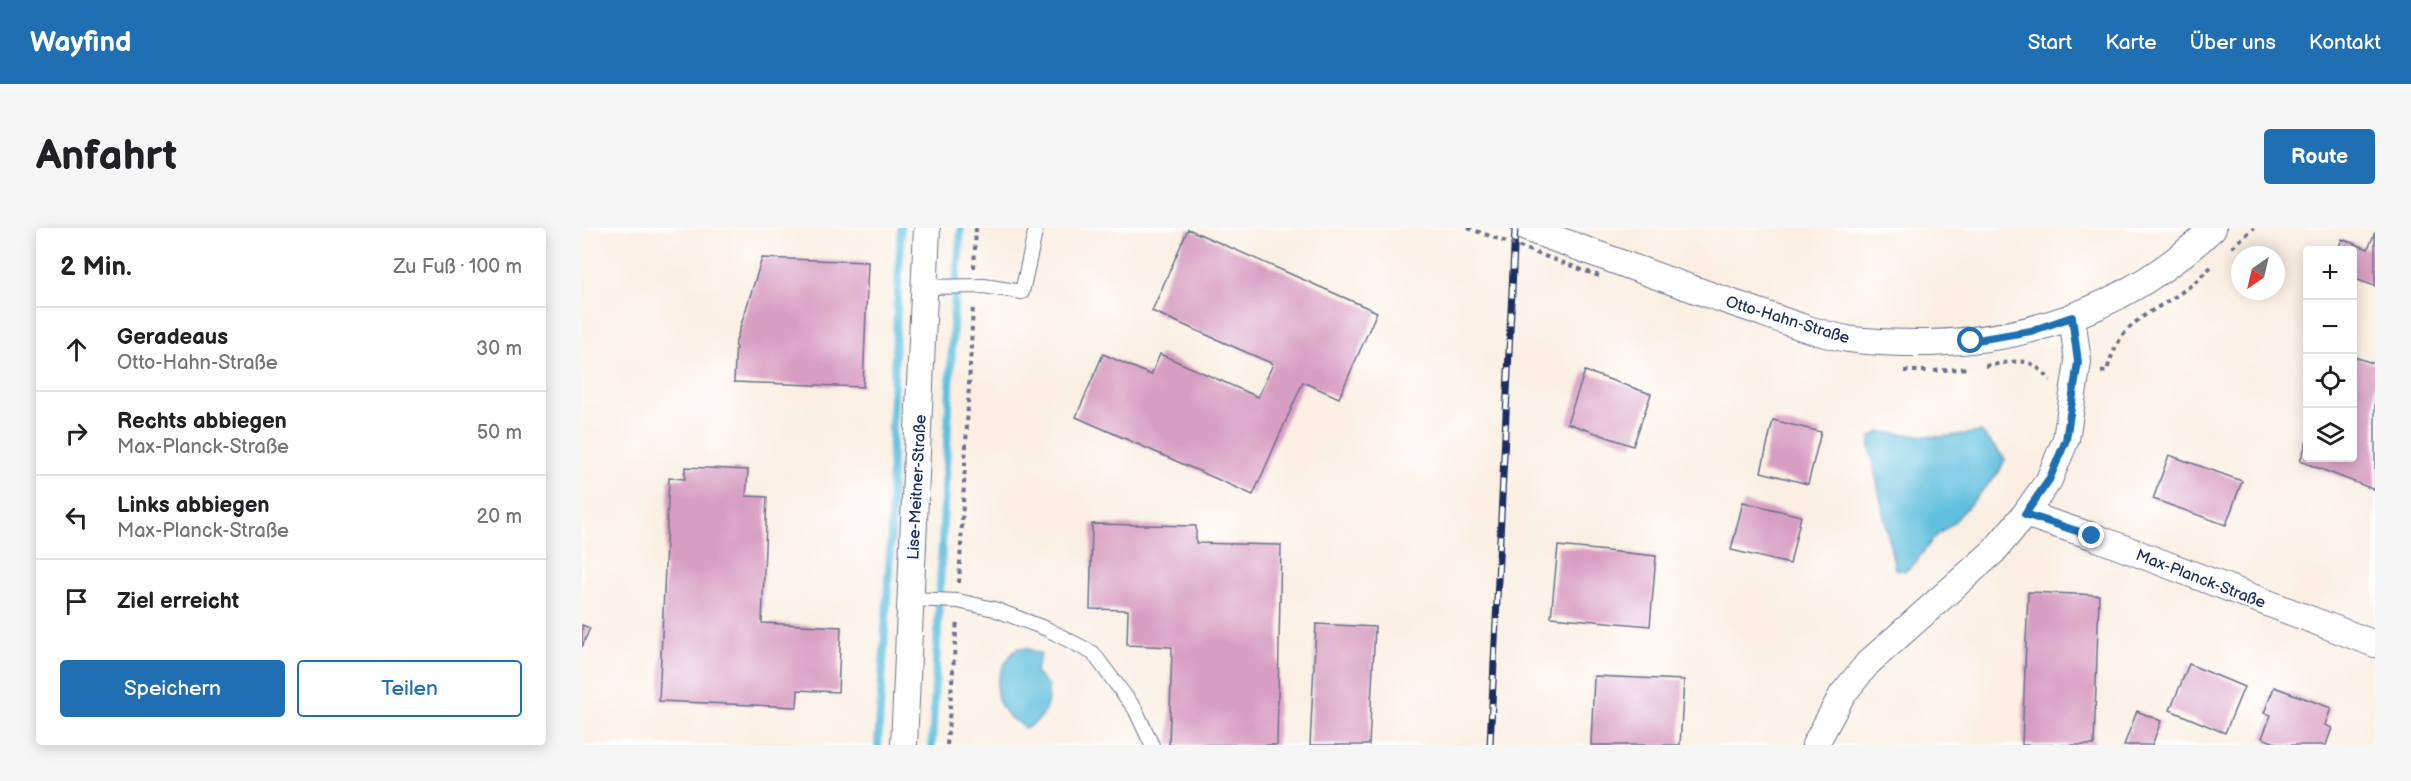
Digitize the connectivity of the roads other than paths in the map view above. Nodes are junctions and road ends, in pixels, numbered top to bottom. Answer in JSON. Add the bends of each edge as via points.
{"nodes":[{"id":1,"x":927,"y":228,"type":"edge"},
{"id":2,"x":1036,"y":228,"type":"edge"},
{"id":3,"x":1526,"y":228,"type":"edge"},
{"id":4,"x":2213,"y":228,"type":"edge"},
{"id":5,"x":924,"y":287,"type":"junction"},
{"id":6,"x":2072,"y":317,"type":"junction"},
{"id":7,"x":2025,"y":514,"type":"junction"},
{"id":8,"x":911,"y":598,"type":"junction"},
{"id":9,"x":2375,"y":645,"type":"edge"},
{"id":10,"x":904,"y":745,"type":"edge"},
{"id":11,"x":1152,"y":745,"type":"edge"},
{"id":12,"x":1815,"y":745,"type":"edge"}],
"edges":[{"from":1,"to":5,"type":"street","name":"Lise-Meitner-Straße"},
{"from":2,"to":5,"type":"lane","via":[[1022,292],[974,286]]},
{"from":3,"to":6,"type":"street","name":"Otto-Hahn-Straße","via":[[1597,265],[1698,291],[1847,339],[1896,343],[1971,341],[2031,331]]},
{"from":4,"to":6,"type":"street","name":"Otto-Hahn-Straße","via":[[2178,258],[2127,291]]},
{"from":5,"to":8,"type":"street","name":"Lise-Meitner-Straße"},
{"from":6,"to":7,"type":"street","via":[[2078,362],[2066,440],[2049,480]]},
{"from":7,"to":9,"type":"street","name":"Max-Planck-Straße"},
{"from":7,"to":12,"type":"street","via":[[1994,551],[1868,663],[1842,695]]},
{"from":8,"to":10,"type":"street","name":"Lise-Meitner-Straße"},
{"from":8,"to":11,"type":"lane","via":[[958,601],[994,609],[1093,653],[1135,709]]}]}
